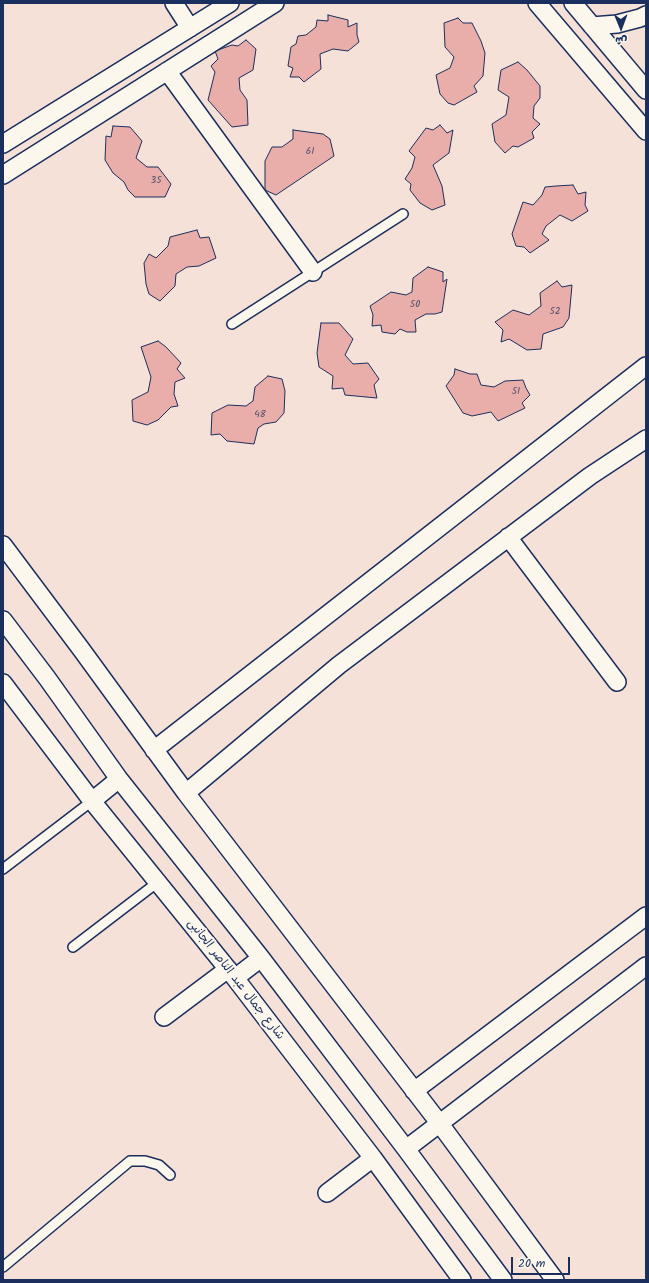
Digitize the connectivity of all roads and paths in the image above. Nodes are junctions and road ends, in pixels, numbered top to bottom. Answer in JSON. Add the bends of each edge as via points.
{"nodes":[{"id":1,"x":174,"y":3,"type":"edge"},
{"id":2,"x":230,"y":3,"type":"edge"},
{"id":3,"x":275,"y":3,"type":"edge"},
{"id":4,"x":537,"y":3,"type":"edge"},
{"id":5,"x":573,"y":3,"type":"edge"},
{"id":6,"x":646,"y":15,"type":"edge"},
{"id":7,"x":592,"y":26,"type":"junction"},
{"id":8,"x":190,"y":28,"type":"junction"},
{"id":9,"x":167,"y":71,"type":"junction"},
{"id":10,"x":645,"y":82,"type":"edge"},
{"id":11,"x":646,"y":131,"type":"edge"},
{"id":12,"x":3,"y":144,"type":"edge"},
{"id":13,"x":3,"y":175,"type":"edge"},
{"id":14,"x":403,"y":214,"type":"dead end"},
{"id":15,"x":313,"y":272,"type":"junction"},
{"id":16,"x":232,"y":324,"type":"dead end"},
{"id":17,"x":646,"y":366,"type":"edge"},
{"id":18,"x":646,"y":439,"type":"edge"},
{"id":19,"x":508,"y":537,"type":"junction"},
{"id":20,"x":3,"y":545,"type":"edge"},
{"id":21,"x":3,"y":620,"type":"edge"},
{"id":22,"x":617,"y":682,"type":"dead end"},
{"id":23,"x":3,"y":683,"type":"edge"},
{"id":24,"x":154,"y":750,"type":"junction"},
{"id":25,"x":119,"y":779,"type":"junction"},
{"id":26,"x":186,"y":793,"type":"junction"},
{"id":27,"x":92,"y":801,"type":"junction"},
{"id":28,"x":3,"y":869,"type":"edge"},
{"id":29,"x":158,"y":882,"type":"junction"},
{"id":30,"x":646,"y":916,"type":"edge"},
{"id":31,"x":72,"y":947,"type":"dead end"},
{"id":32,"x":261,"y":958,"type":"junction"},
{"id":33,"x":646,"y":966,"type":"edge"},
{"id":34,"x":232,"y":974,"type":"junction"},
{"id":35,"x":164,"y":1016,"type":"dead end"},
{"id":36,"x":414,"y":1091,"type":"junction"},
{"id":37,"x":440,"y":1124,"type":"junction"},
{"id":38,"x":406,"y":1149,"type":"junction"},
{"id":39,"x":373,"y":1158,"type":"junction"},
{"id":40,"x":170,"y":1175,"type":"dead end"},
{"id":41,"x":327,"y":1193,"type":"dead end"},
{"id":42,"x":3,"y":1267,"type":"edge"},
{"id":43,"x":462,"y":1280,"type":"edge"},
{"id":44,"x":503,"y":1280,"type":"edge"},
{"id":45,"x":555,"y":1280,"type":"edge"}],
"edges":[{"from":1,"to":8,"type":"street"},
{"from":2,"to":8,"type":"street"},
{"from":3,"to":9,"type":"street"},
{"from":4,"to":11,"type":"street"},
{"from":5,"to":7,"type":"street"},
{"from":6,"to":7,"type":"street","via":[[616,24]]},
{"from":7,"to":10,"type":"street"},
{"from":8,"to":12,"type":"street"},
{"from":9,"to":13,"type":"street"},
{"from":9,"to":15,"type":"street"},
{"from":14,"to":15,"type":"lane"},
{"from":15,"to":16,"type":"lane"},
{"from":17,"to":24,"type":"street"},
{"from":18,"to":19,"type":"street","via":[[590,476]]},
{"from":19,"to":22,"type":"street"},
{"from":19,"to":26,"type":"street","via":[[339,665]]},
{"from":20,"to":24,"type":"street"},
{"from":21,"to":25,"type":"street"},
{"from":23,"to":27,"type":"street","name":"شارع جمال عبد الناصر الجانبى"},
{"from":24,"to":26,"type":"street"},
{"from":25,"to":27,"type":"street"},
{"from":25,"to":32,"type":"street"},
{"from":26,"to":36,"type":"street"},
{"from":27,"to":28,"type":"lane"},
{"from":27,"to":29,"type":"street","name":"شارع جمال عبد الناصر الجانبى"},
{"from":29,"to":31,"type":"lane"},
{"from":29,"to":34,"type":"street","name":"شارع جمال عبد الناصر الجانبى"},
{"from":30,"to":36,"type":"street"},
{"from":32,"to":34,"type":"street"},
{"from":32,"to":38,"type":"street"},
{"from":33,"to":37,"type":"street"},
{"from":34,"to":35,"type":"street"},
{"from":34,"to":39,"type":"street","name":"شارع جمال عبد الناصر الجانبى"},
{"from":36,"to":37,"type":"street"},
{"from":37,"to":38,"type":"street"},
{"from":37,"to":45,"type":"street"},
{"from":38,"to":44,"type":"street"},
{"from":39,"to":41,"type":"street"},
{"from":39,"to":43,"type":"street","name":"شارع جمال عبد الناصر الجانبى"},
{"from":40,"to":42,"type":"lane","via":[[159,1165],[145,1161],[130,1161]]}]}
